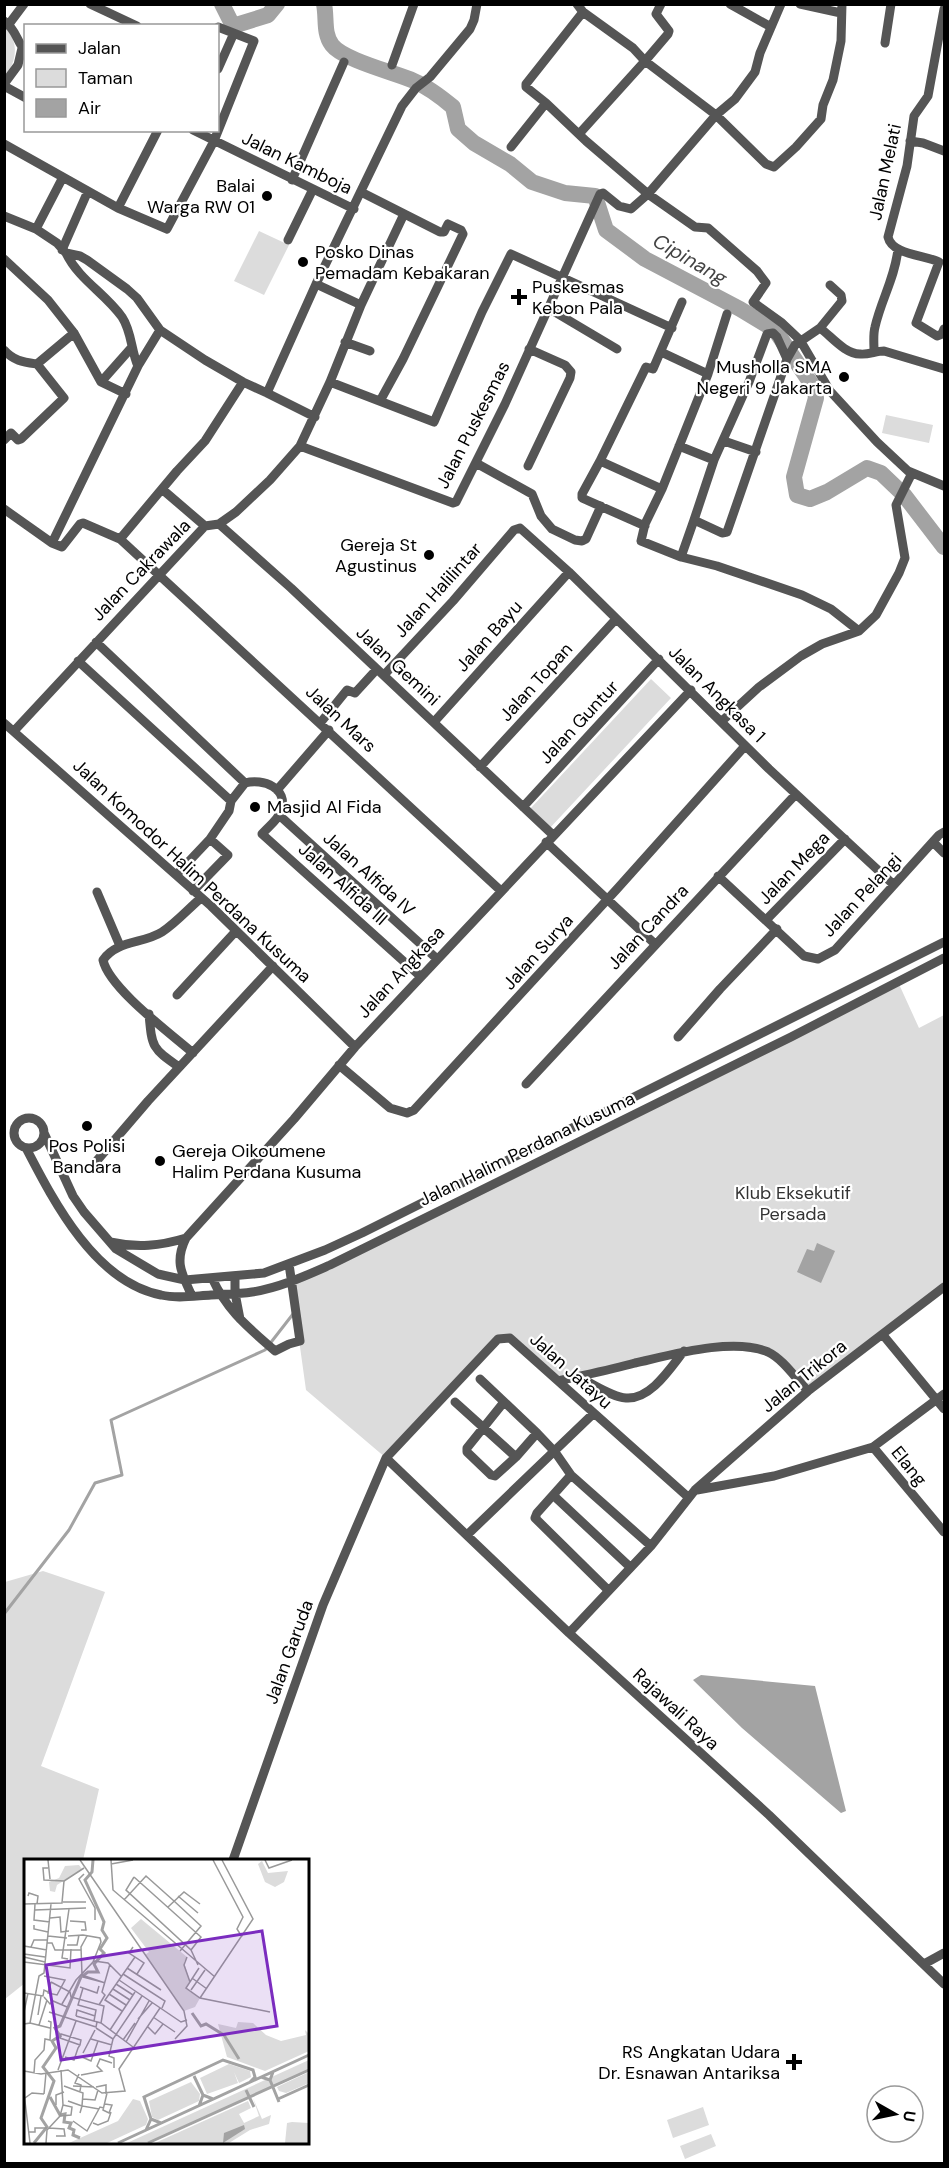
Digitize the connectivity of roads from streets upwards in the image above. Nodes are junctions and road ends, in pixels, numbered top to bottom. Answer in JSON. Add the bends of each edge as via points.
{"nodes":[{"id":1,"x":24,"y":4,"type":"edge"},
{"id":2,"x":90,"y":4,"type":"edge"},
{"id":3,"x":414,"y":4,"type":"edge"},
{"id":4,"x":477,"y":4,"type":"edge"},
{"id":5,"x":661,"y":4,"type":"edge"},
{"id":6,"x":730,"y":4,"type":"edge"},
{"id":7,"x":781,"y":4,"type":"edge"},
{"id":8,"x":800,"y":4,"type":"edge"},
{"id":9,"x":891,"y":4,"type":"edge"},
{"id":10,"x":580,"y":8,"type":"edge"},
{"id":11,"x":841,"y":9,"type":"edge"},
{"id":12,"x":945,"y":9,"type":"edge"},
{"id":13,"x":7,"y":23,"type":"edge"},
{"id":14,"x":132,"y":24,"type":"edge"},
{"id":15,"x":219,"y":27,"type":"edge"},
{"id":16,"x":771,"y":27,"type":"junction"},
{"id":17,"x":234,"y":33,"type":"junction"},
{"id":18,"x":885,"y":43,"type":"dead end"},
{"id":19,"x":24,"y":49,"type":"edge"},
{"id":20,"x":645,"y":61,"type":"junction"},
{"id":21,"x":344,"y":62,"type":"dead end"},
{"id":22,"x":393,"y":65,"type":"dead end"},
{"id":23,"x":219,"y":67,"type":"edge"},
{"id":24,"x":4,"y":85,"type":"edge"},
{"id":25,"x":24,"y":97,"type":"edge"},
{"id":26,"x":546,"y":103,"type":"junction"},
{"id":27,"x":716,"y":115,"type":"junction"},
{"id":28,"x":219,"y":128,"type":"edge"},
{"id":29,"x":157,"y":132,"type":"edge"},
{"id":30,"x":197,"y":132,"type":"edge"},
{"id":31,"x":218,"y":132,"type":"edge"},
{"id":32,"x":579,"y":134,"type":"junction"},
{"id":33,"x":214,"y":141,"type":"junction"},
{"id":34,"x":910,"y":141,"type":"junction"},
{"id":35,"x":4,"y":144,"type":"edge"},
{"id":36,"x":511,"y":147,"type":"dead end"},
{"id":37,"x":945,"y":151,"type":"edge"},
{"id":38,"x":63,"y":177,"type":"junction"},
{"id":39,"x":292,"y":180,"type":"junction"},
{"id":40,"x":313,"y":189,"type":"junction"},
{"id":41,"x":88,"y":191,"type":"junction"},
{"id":42,"x":361,"y":192,"type":"junction"},
{"id":43,"x":648,"y":194,"type":"junction"},
{"id":44,"x":118,"y":208,"type":"junction"},
{"id":45,"x":354,"y":209,"type":"junction"},
{"id":46,"x":404,"y":214,"type":"junction"},
{"id":47,"x":4,"y":216,"type":"edge"},
{"id":48,"x":36,"y":229,"type":"junction"},
{"id":49,"x":288,"y":240,"type":"dead end"},
{"id":50,"x":898,"y":249,"type":"junction"},
{"id":51,"x":64,"y":252,"type":"junction"},
{"id":52,"x":4,"y":259,"type":"edge"},
{"id":53,"x":941,"y":273,"type":"edge"},
{"id":54,"x":562,"y":278,"type":"junction"},
{"id":55,"x":316,"y":284,"type":"junction"},
{"id":56,"x":830,"y":285,"type":"dead end"},
{"id":57,"x":682,"y":302,"type":"dead end"},
{"id":58,"x":361,"y":305,"type":"junction"},
{"id":59,"x":548,"y":308,"type":"junction"},
{"id":60,"x":728,"y":314,"type":"dead end"},
{"id":61,"x":672,"y":328,"type":"junction"},
{"id":62,"x":820,"y":328,"type":"junction"},
{"id":63,"x":945,"y":329,"type":"edge"},
{"id":64,"x":159,"y":330,"type":"junction"},
{"id":65,"x":74,"y":333,"type":"junction"},
{"id":66,"x":345,"y":342,"type":"junction"},
{"id":67,"x":798,"y":343,"type":"junction"},
{"id":68,"x":132,"y":346,"type":"junction"},
{"id":69,"x":529,"y":349,"type":"junction"},
{"id":70,"x":617,"y":349,"type":"dead end"},
{"id":71,"x":4,"y":350,"type":"edge"},
{"id":72,"x":370,"y":351,"type":"dead end"},
{"id":73,"x":874,"y":351,"type":"junction"},
{"id":74,"x":661,"y":352,"type":"junction"},
{"id":75,"x":787,"y":358,"type":"junction"},
{"id":76,"x":37,"y":364,"type":"junction"},
{"id":77,"x":138,"y":366,"type":"junction"},
{"id":78,"x":945,"y":369,"type":"edge"},
{"id":79,"x":708,"y":374,"type":"junction"},
{"id":80,"x":101,"y":382,"type":"junction"},
{"id":81,"x":243,"y":382,"type":"junction"},
{"id":82,"x":330,"y":382,"type":"junction"},
{"id":83,"x":267,"y":393,"type":"junction"},
{"id":84,"x":126,"y":394,"type":"junction"},
{"id":85,"x":380,"y":401,"type":"junction"},
{"id":86,"x":315,"y":417,"type":"junction"},
{"id":87,"x":4,"y":440,"type":"edge"},
{"id":88,"x":724,"y":441,"type":"junction"},
{"id":89,"x":300,"y":446,"type":"junction"},
{"id":90,"x":679,"y":446,"type":"junction"},
{"id":91,"x":756,"y":452,"type":"junction"},
{"id":92,"x":714,"y":460,"type":"junction"},
{"id":93,"x":600,"y":461,"type":"junction"},
{"id":94,"x":476,"y":463,"type":"junction"},
{"id":95,"x":528,"y":466,"type":"dead end"},
{"id":96,"x":910,"y":475,"type":"junction"},
{"id":97,"x":945,"y":486,"type":"edge"},
{"id":98,"x":662,"y":489,"type":"junction"},
{"id":99,"x":163,"y":490,"type":"junction"},
{"id":100,"x":601,"y":506,"type":"junction"},
{"id":101,"x":4,"y":509,"type":"edge"},
{"id":102,"x":694,"y":520,"type":"junction"},
{"id":103,"x":219,"y":524,"type":"junction"},
{"id":104,"x":206,"y":526,"type":"junction"},
{"id":105,"x":645,"y":526,"type":"junction"},
{"id":106,"x":517,"y":528,"type":"joint"},
{"id":107,"x":120,"y":539,"type":"junction"},
{"id":108,"x":52,"y":543,"type":"junction"},
{"id":109,"x":681,"y":558,"type":"junction"},
{"id":110,"x":569,"y":572,"type":"junction"},
{"id":111,"x":159,"y":574,"type":"junction"},
{"id":112,"x":616,"y":619,"type":"junction"},
{"id":113,"x":860,"y":631,"type":"junction"},
{"id":114,"x":96,"y":642,"type":"junction"},
{"id":115,"x":659,"y":660,"type":"junction"},
{"id":116,"x":78,"y":661,"type":"junction"},
{"id":117,"x":380,"y":672,"type":"junction"},
{"id":118,"x":691,"y":690,"type":"junction"},
{"id":119,"x":722,"y":721,"type":"junction"},
{"id":120,"x":321,"y":722,"type":"junction"},
{"id":121,"x":434,"y":722,"type":"junction"},
{"id":122,"x":4,"y":723,"type":"edge"},
{"id":123,"x":329,"y":730,"type":"junction"},
{"id":124,"x":14,"y":731,"type":"junction"},
{"id":125,"x":746,"y":746,"type":"junction"},
{"id":126,"x":480,"y":767,"type":"junction"},
{"id":127,"x":245,"y":783,"type":"junction"},
{"id":128,"x":277,"y":790,"type":"junction"},
{"id":129,"x":796,"y":794,"type":"junction"},
{"id":130,"x":231,"y":801,"type":"junction"},
{"id":131,"x":524,"y":807,"type":"junction"},
{"id":132,"x":279,"y":815,"type":"junction"},
{"id":133,"x":945,"y":832,"type":"edge"},
{"id":134,"x":549,"y":838,"type":"junction"},
{"id":135,"x":210,"y":839,"type":"junction"},
{"id":136,"x":845,"y":839,"type":"junction"},
{"id":137,"x":933,"y":842,"type":"junction"},
{"id":138,"x":945,"y":853,"type":"edge"},
{"id":139,"x":176,"y":875,"type":"junction"},
{"id":140,"x":718,"y":876,"type":"junction"},
{"id":141,"x":894,"y":885,"type":"junction"},
{"id":142,"x":501,"y":890,"type":"junction"},
{"id":143,"x":193,"y":891,"type":"junction"},
{"id":144,"x":97,"y":892,"type":"dead end"},
{"id":145,"x":201,"y":898,"type":"junction"},
{"id":146,"x":608,"y":899,"type":"junction"},
{"id":147,"x":767,"y":919,"type":"junction"},
{"id":148,"x":777,"y":929,"type":"junction"},
{"id":149,"x":236,"y":931,"type":"junction"},
{"id":150,"x":945,"y":942,"type":"edge"},
{"id":151,"x":655,"y":944,"type":"junction"},
{"id":152,"x":120,"y":946,"type":"junction"},
{"id":153,"x":436,"y":958,"type":"junction"},
{"id":154,"x":945,"y":958,"type":"edge"},
{"id":155,"x":273,"y":966,"type":"junction"},
{"id":156,"x":420,"y":976,"type":"junction"},
{"id":157,"x":177,"y":995,"type":"dead end"},
{"id":158,"x":149,"y":1014,"type":"junction"},
{"id":159,"x":678,"y":1037,"type":"dead end"},
{"id":160,"x":355,"y":1047,"type":"junction"},
{"id":161,"x":193,"y":1053,"type":"junction"},
{"id":162,"x":339,"y":1065,"type":"junction"},
{"id":163,"x":179,"y":1067,"type":"junction"},
{"id":164,"x":526,"y":1084,"type":"dead end"},
{"id":165,"x":44,"y":1133,"type":"junction"},
{"id":166,"x":26,"y":1148,"type":"junction"},
{"id":167,"x":94,"y":1164,"type":"dead end"},
{"id":168,"x":186,"y":1238,"type":"junction"},
{"id":169,"x":110,"y":1242,"type":"junction"},
{"id":170,"x":289,"y":1264,"type":"junction"},
{"id":171,"x":235,"y":1277,"type":"junction"},
{"id":172,"x":212,"y":1278,"type":"junction"},
{"id":173,"x":185,"y":1280,"type":"junction"},
{"id":174,"x":291,"y":1282,"type":"junction"},
{"id":175,"x":945,"y":1287,"type":"edge"},
{"id":176,"x":235,"y":1293,"type":"junction"},
{"id":177,"x":219,"y":1294,"type":"junction"},
{"id":178,"x":192,"y":1296,"type":"junction"},
{"id":179,"x":240,"y":1319,"type":"junction"},
{"id":180,"x":883,"y":1335,"type":"junction"},
{"id":181,"x":684,"y":1351,"type":"junction"},
{"id":182,"x":578,"y":1377,"type":"junction"},
{"id":183,"x":480,"y":1379,"type":"dead end"},
{"id":184,"x":558,"y":1381,"type":"junction"},
{"id":185,"x":808,"y":1390,"type":"junction"},
{"id":186,"x":941,"y":1397,"type":"edge"},
{"id":187,"x":504,"y":1401,"type":"junction"},
{"id":188,"x":455,"y":1402,"type":"dead end"},
{"id":189,"x":945,"y":1409,"type":"edge"},
{"id":190,"x":594,"y":1413,"type":"junction"},
{"id":191,"x":484,"y":1426,"type":"junction"},
{"id":192,"x":537,"y":1433,"type":"junction"},
{"id":193,"x":873,"y":1447,"type":"junction"},
{"id":194,"x":555,"y":1452,"type":"junction"},
{"id":195,"x":516,"y":1457,"type":"junction"},
{"id":196,"x":386,"y":1458,"type":"junction"},
{"id":197,"x":571,"y":1474,"type":"junction"},
{"id":198,"x":692,"y":1494,"type":"junction"},
{"id":199,"x":553,"y":1495,"type":"junction"},
{"id":200,"x":945,"y":1532,"type":"edge"},
{"id":201,"x":467,"y":1535,"type":"junction"},
{"id":202,"x":651,"y":1546,"type":"junction"},
{"id":203,"x":630,"y":1568,"type":"junction"},
{"id":204,"x":608,"y":1590,"type":"junction"},
{"id":205,"x":569,"y":1633,"type":"junction"},
{"id":206,"x":232,"y":1859,"type":"edge"},
{"id":207,"x":945,"y":1953,"type":"edge"},
{"id":208,"x":924,"y":1964,"type":"junction"},
{"id":209,"x":945,"y":1984,"type":"edge"}],
"edges":[{"from":1,"to":13,"type":"street"},
{"from":2,"to":14,"type":"street"},
{"from":3,"to":22,"type":"street"},
{"from":4,"to":42,"type":"street","via":[[470,29],[402,106]]},
{"from":5,"to":20,"type":"street","via":[[656,14],[669,34]]},
{"from":6,"to":16,"type":"street"},
{"from":7,"to":16,"type":"street"},
{"from":8,"to":11,"type":"street"},
{"from":9,"to":18,"type":"street"},
{"from":10,"to":20,"type":"street"},
{"from":10,"to":26,"type":"street","via":[[526,84]]},
{"from":11,"to":27,"type":"street","via":[[842,41],[821,119],[774,167],[766,164]]},
{"from":12,"to":34,"type":"street","name":"Jalan Melati","via":[[928,96],[914,116]]},
{"from":13,"to":19,"type":"street"},
{"from":15,"to":17,"type":"street"},
{"from":16,"to":27,"type":"street","via":[[755,72],[735,99]]},
{"from":17,"to":23,"type":"street"},
{"from":17,"to":28,"type":"street","via":[[254,41]]},
{"from":19,"to":24,"type":"street"},
{"from":20,"to":27,"type":"street"},
{"from":20,"to":32,"type":"street"},
{"from":21,"to":39,"type":"street"},
{"from":24,"to":25,"type":"street"},
{"from":26,"to":32,"type":"street"},
{"from":26,"to":36,"type":"street"},
{"from":27,"to":43,"type":"street"},
{"from":29,"to":44,"type":"street"},
{"from":30,"to":33,"type":"street","name":"Jalan Kamboja"},
{"from":31,"to":33,"type":"street"},
{"from":32,"to":43,"type":"street"},
{"from":33,"to":39,"type":"street","name":"Jalan Kamboja"},
{"from":33,"to":44,"type":"street","via":[[167,230]]},
{"from":34,"to":37,"type":"street"},
{"from":34,"to":50,"type":"street","name":"Jalan Melati","via":[[889,232],[888,241]]},
{"from":35,"to":38,"type":"street"},
{"from":38,"to":41,"type":"street"},
{"from":38,"to":48,"type":"street"},
{"from":39,"to":40,"type":"street","name":"Jalan Kamboja"},
{"from":40,"to":45,"type":"street","name":"Jalan Kamboja"},
{"from":40,"to":49,"type":"street"},
{"from":41,"to":44,"type":"street"},
{"from":41,"to":51,"type":"street"},
{"from":42,"to":45,"type":"street"},
{"from":42,"to":46,"type":"street"},
{"from":43,"to":54,"type":"street","name":"Jalan Puskesmas","via":[[631,209],[600,194]]},
{"from":43,"to":67,"type":"street","via":[[696,227],[708,228],[756,270],[766,283],[753,302],[782,323]]},
{"from":45,"to":55,"type":"street"},
{"from":46,"to":58,"type":"street","name":"Jalan Cakrawala"},
{"from":46,"to":85,"type":"street","via":[[442,233],[448,224],[463,234]]},
{"from":47,"to":48,"type":"street"},
{"from":48,"to":51,"type":"street"},
{"from":50,"to":53,"type":"street","via":[[938,261]]},
{"from":50,"to":73,"type":"street","via":[[874,328]]},
{"from":51,"to":64,"type":"street","via":[[83,258],[128,289]]},
{"from":51,"to":68,"type":"street","via":[[78,273],[120,315]]},
{"from":52,"to":65,"type":"street","via":[[48,300]]},
{"from":53,"to":63,"type":"street","via":[[916,323],[937,336]]},
{"from":54,"to":59,"type":"street","name":"Jalan Puskesmas"},
{"from":54,"to":61,"type":"street"},
{"from":54,"to":85,"type":"street","via":[[510,254],[435,421]]},
{"from":55,"to":58,"type":"street"},
{"from":55,"to":83,"type":"street"},
{"from":56,"to":62,"type":"street","via":[[842,301]]},
{"from":57,"to":61,"type":"street"},
{"from":58,"to":66,"type":"street","name":"Jalan Cakrawala"},
{"from":59,"to":69,"type":"street","name":"Jalan Puskesmas"},
{"from":59,"to":70,"type":"street"},
{"from":60,"to":79,"type":"street"},
{"from":61,"to":74,"type":"street"},
{"from":62,"to":67,"type":"street"},
{"from":62,"to":73,"type":"street","via":[[849,352]]},
{"from":64,"to":77,"type":"street"},
{"from":64,"to":81,"type":"street"},
{"from":65,"to":76,"type":"street"},
{"from":65,"to":80,"type":"street"},
{"from":66,"to":72,"type":"street"},
{"from":66,"to":82,"type":"street","name":"Jalan Cakrawala"},
{"from":67,"to":75,"type":"street"},
{"from":67,"to":96,"type":"street","via":[[845,410]]},
{"from":68,"to":77,"type":"street"},
{"from":68,"to":80,"type":"street"},
{"from":69,"to":94,"type":"street","name":"Jalan Puskesmas"},
{"from":69,"to":95,"type":"street","via":[[565,365],[571,372]]},
{"from":71,"to":76,"type":"street","via":[[20,362]]},
{"from":73,"to":78,"type":"street"},
{"from":74,"to":79,"type":"street"},
{"from":74,"to":93,"type":"street","via":[[653,369],[646,367]]},
{"from":75,"to":88,"type":"street","via":[[777,336],[767,334]]},
{"from":75,"to":91,"type":"street"},
{"from":76,"to":87,"type":"street","via":[[64,399],[21,439],[11,433]]},
{"from":77,"to":84,"type":"street"},
{"from":79,"to":90,"type":"street"},
{"from":80,"to":84,"type":"street"},
{"from":81,"to":83,"type":"street"},
{"from":81,"to":99,"type":"street","via":[[205,441]]},
{"from":82,"to":85,"type":"street"},
{"from":82,"to":86,"type":"street","name":"Jalan Cakrawala"},
{"from":83,"to":86,"type":"street"},
{"from":84,"to":108,"type":"street"},
{"from":86,"to":89,"type":"street","name":"Jalan Cakrawala"},
{"from":88,"to":91,"type":"street"},
{"from":88,"to":92,"type":"street"},
{"from":89,"to":94,"type":"street","name":"Jalan Puskesmas","via":[[453,502]]},
{"from":89,"to":103,"type":"street","name":"Jalan Cakrawala","via":[[270,480]]},
{"from":90,"to":92,"type":"street"},
{"from":90,"to":98,"type":"street"},
{"from":91,"to":102,"type":"street","via":[[727,532]]},
{"from":92,"to":102,"type":"street"},
{"from":93,"to":98,"type":"street"},
{"from":93,"to":100,"type":"street","via":[[582,497]]},
{"from":94,"to":100,"type":"street","via":[[532,494],[541,516],[552,529],[574,540],[585,539]]},
{"from":96,"to":97,"type":"street"},
{"from":96,"to":113,"type":"street","via":[[896,512],[904,558],[876,615]]},
{"from":98,"to":105,"type":"street"},
{"from":99,"to":104,"type":"street"},
{"from":99,"to":107,"type":"street"},
{"from":100,"to":105,"type":"street"},
{"from":101,"to":108,"type":"street"},
{"from":102,"to":109,"type":"street"},
{"from":103,"to":104,"type":"street","name":"Jalan Cakrawala"},
{"from":103,"to":117,"type":"street","name":"Jalan Gemini"},
{"from":104,"to":111,"type":"street","name":"Jalan Cakrawala"},
{"from":105,"to":109,"type":"street","via":[[641,541]]},
{"from":106,"to":110,"type":"street","name":"Jalan Angkasa 1","via":[[529,534]]},
{"from":106,"to":117,"type":"street","name":"Jalan Halilintar"},
{"from":107,"to":108,"type":"street","name":"Jalan Mars","via":[[83,523],[65,546]]},
{"from":107,"to":111,"type":"street","name":"Jalan Mars"},
{"from":109,"to":113,"type":"street","via":[[802,595],[831,609]]},
{"from":110,"to":112,"type":"street","name":"Jalan Angkasa 1"},
{"from":110,"to":121,"type":"street","name":"Jalan Bayu"},
{"from":111,"to":114,"type":"street","name":"Jalan Cakrawala"},
{"from":111,"to":120,"type":"street","name":"Jalan Mars"},
{"from":112,"to":115,"type":"street","name":"Jalan Angkasa 1"},
{"from":112,"to":126,"type":"street","name":"Jalan Topan"},
{"from":113,"to":119,"type":"street","via":[[801,656]]},
{"from":114,"to":116,"type":"street","name":"Jalan Cakrawala"},
{"from":114,"to":127,"type":"street"},
{"from":115,"to":118,"type":"street","name":"Jalan Angkasa 1"},
{"from":115,"to":131,"type":"street","name":"Jalan Guntur"},
{"from":116,"to":124,"type":"street","name":"Jalan Cakrawala"},
{"from":116,"to":130,"type":"street"},
{"from":117,"to":120,"type":"street","name":"Jalan Halilintar","via":[[355,693],[347,690]]},
{"from":117,"to":121,"type":"street","name":"Jalan Gemini"},
{"from":118,"to":119,"type":"street","name":"Jalan Angkasa 1"},
{"from":118,"to":134,"type":"street","name":"Jalan Angkasa"},
{"from":119,"to":125,"type":"street","name":"Jalan Angkasa 1"},
{"from":120,"to":123,"type":"street","name":"Jalan Mars"},
{"from":121,"to":126,"type":"street","name":"Jalan Gemini"},
{"from":122,"to":124,"type":"street","name":"Jalan Komodor Halim Perdana Kusuma"},
{"from":123,"to":128,"type":"street"},
{"from":123,"to":142,"type":"street","name":"Jalan Mars"},
{"from":124,"to":139,"type":"street","name":"Jalan Komodor Halim Perdana Kusuma"},
{"from":125,"to":129,"type":"street","name":"Jalan Angkasa 1"},
{"from":125,"to":146,"type":"street","name":"Jalan Surya"},
{"from":126,"to":131,"type":"street","name":"Jalan Gemini"},
{"from":127,"to":128,"type":"street","via":[[263,781]]},
{"from":127,"to":130,"type":"street"},
{"from":128,"to":132,"type":"street","via":[[281,801]]},
{"from":129,"to":136,"type":"street","name":"Jalan Angkasa 1"},
{"from":129,"to":140,"type":"street","name":"Jalan Candra"},
{"from":130,"to":135,"type":"street","via":[[229,811]]},
{"from":131,"to":134,"type":"street","name":"Jalan Gemini"},
{"from":132,"to":153,"type":"street","name":"Jalan Alfida IV"},
{"from":132,"to":156,"type":"street","name":"Jalan Alfida III","via":[[262,834]]},
{"from":133,"to":137,"type":"street","name":"Jalan Pelangi"},
{"from":134,"to":142,"type":"street","name":"Jalan Angkasa"},
{"from":134,"to":146,"type":"street","name":"Jalan Gemini"},
{"from":135,"to":139,"type":"street"},
{"from":135,"to":143,"type":"street","via":[[228,855]]},
{"from":136,"to":141,"type":"street","name":"Jalan Angkasa 1"},
{"from":136,"to":147,"type":"street","name":"Jalan Mega"},
{"from":137,"to":138,"type":"street"},
{"from":137,"to":141,"type":"street","name":"Jalan Pelangi"},
{"from":139,"to":143,"type":"street","name":"Jalan Komodor Halim Perdana Kusuma"},
{"from":140,"to":147,"type":"street","name":"Jalan Pelangi"},
{"from":140,"to":151,"type":"street","name":"Jalan Candra"},
{"from":141,"to":148,"type":"street","name":"Jalan Pelangi","via":[[835,950],[824,957],[804,956]]},
{"from":142,"to":153,"type":"street","name":"Jalan Angkasa"},
{"from":143,"to":145,"type":"street","name":"Jalan Komodor Halim Perdana Kusuma"},
{"from":144,"to":152,"type":"street"},
{"from":145,"to":149,"type":"street","name":"Jalan Komodor Halim Perdana Kusuma"},
{"from":145,"to":152,"type":"street","via":[[162,932]]},
{"from":146,"to":151,"type":"street","name":"Jalan Gemini"},
{"from":146,"to":162,"type":"street","name":"Jalan Surya","via":[[414,1110],[407,1113],[390,1108]]},
{"from":147,"to":148,"type":"street","name":"Jalan Pelangi"},
{"from":148,"to":159,"type":"street"},
{"from":149,"to":155,"type":"street","name":"Jalan Komodor Halim Perdana Kusuma"},
{"from":149,"to":157,"type":"street"},
{"from":150,"to":170,"type":"street","name":"Jalan Halim Perdana Kusuma","via":[[362,1233]]},
{"from":151,"to":164,"type":"street","name":"Jalan Candra"},
{"from":152,"to":158,"type":"street","via":[[108,953],[103,960],[105,966],[124,992]]},
{"from":153,"to":156,"type":"street","name":"Jalan Angkasa"},
{"from":154,"to":174,"type":"street","name":"Jalan Halim Perdana Kusuma","via":[[639,1113]]},
{"from":155,"to":160,"type":"street","name":"Jalan Komodor Halim Perdana Kusuma"},
{"from":155,"to":161,"type":"street"},
{"from":156,"to":160,"type":"street","name":"Jalan Angkasa"},
{"from":158,"to":161,"type":"street"},
{"from":158,"to":163,"type":"street","via":[[153,1046]]},
{"from":160,"to":162,"type":"street","name":"Jalan Angkasa"},
{"from":161,"to":163,"type":"street"},
{"from":162,"to":168,"type":"street","name":"Jalan Angkasa"},
{"from":163,"to":167,"type":"street"},
{"from":165,"to":166,"type":"street","via":[[38,1145]]},
{"from":165,"to":166,"type":"street","via":[[35,1119],[20,1121],[14,1136]]},
{"from":165,"to":169,"type":"street","name":"Jalan Halim Perdana Kusuma","via":[[73,1196]]},
{"from":166,"to":178,"type":"street","name":"Jalan Halim Perdana Kusuma","via":[[56,1204],[110,1270],[153,1294]]},
{"from":168,"to":169,"type":"street","via":[[164,1245]]},
{"from":168,"to":173,"type":"street","via":[[179,1263]]},
{"from":169,"to":173,"type":"street","name":"Jalan Halim Perdana Kusuma","via":[[148,1270]]},
{"from":170,"to":171,"type":"street","name":"Jalan Halim Perdana Kusuma"},
{"from":170,"to":174,"type":"street"},
{"from":171,"to":172,"type":"street","name":"Jalan Halim Perdana Kusuma"},
{"from":171,"to":176,"type":"street"},
{"from":172,"to":173,"type":"street","name":"Jalan Halim Perdana Kusuma"},
{"from":172,"to":177,"type":"street"},
{"from":173,"to":178,"type":"street"},
{"from":174,"to":176,"type":"street","name":"Jalan Halim Perdana Kusuma"},
{"from":174,"to":179,"type":"street","via":[[300,1341],[271,1347]]},
{"from":175,"to":180,"type":"street","name":"Jalan Trikora"},
{"from":176,"to":177,"type":"street","name":"Jalan Halim Perdana Kusuma"},
{"from":176,"to":179,"type":"street"},
{"from":177,"to":178,"type":"street","name":"Jalan Halim Perdana Kusuma"},
{"from":177,"to":179,"type":"street"},
{"from":180,"to":185,"type":"street","name":"Jalan Trikora"},
{"from":180,"to":186,"type":"street"},
{"from":181,"to":182,"type":"street"},
{"from":181,"to":182,"type":"street","via":[[655,1384],[634,1397],[617,1395]]},
{"from":181,"to":185,"type":"street","via":[[759,1349],[775,1357]]},
{"from":182,"to":184,"type":"street"},
{"from":183,"to":187,"type":"street"},
{"from":184,"to":190,"type":"street","name":"Jalan Jatayu"},
{"from":184,"to":196,"type":"street","name":"Jalan Jatayu","via":[[510,1338],[500,1338]]},
{"from":185,"to":198,"type":"street","name":"Jalan Trikora"},
{"from":186,"to":189,"type":"street"},
{"from":186,"to":193,"type":"street"},
{"from":187,"to":191,"type":"street"},
{"from":187,"to":192,"type":"street"},
{"from":188,"to":191,"type":"street"},
{"from":190,"to":194,"type":"street"},
{"from":190,"to":198,"type":"street","name":"Jalan Jatayu"},
{"from":191,"to":195,"type":"street"},
{"from":191,"to":195,"type":"street","via":[[466,1452],[493,1476]]},
{"from":192,"to":194,"type":"street"},
{"from":192,"to":195,"type":"street"},
{"from":193,"to":198,"type":"street","via":[[774,1476]]},
{"from":193,"to":200,"type":"street","name":"Elang"},
{"from":194,"to":197,"type":"street"},
{"from":194,"to":201,"type":"street"},
{"from":196,"to":201,"type":"street","name":"Rajawali Raya"},
{"from":196,"to":206,"type":"street","name":"Jalan Garuda","via":[[323,1605]]},
{"from":197,"to":199,"type":"street"},
{"from":197,"to":202,"type":"street"},
{"from":198,"to":202,"type":"street","name":"Jalan Trikora"},
{"from":199,"to":203,"type":"street"},
{"from":199,"to":204,"type":"street","via":[[537,1513],[536,1520]]},
{"from":201,"to":205,"type":"street","name":"Rajawali Raya"},
{"from":202,"to":203,"type":"street","name":"Jalan Trikora"},
{"from":203,"to":204,"type":"street","name":"Jalan Trikora"},
{"from":204,"to":205,"type":"street","name":"Jalan Trikora"},
{"from":205,"to":208,"type":"street","name":"Rajawali Raya","via":[[769,1815]]},
{"from":207,"to":208,"type":"street"},
{"from":208,"to":209,"type":"street","name":"Rajawali Raya"}]}
